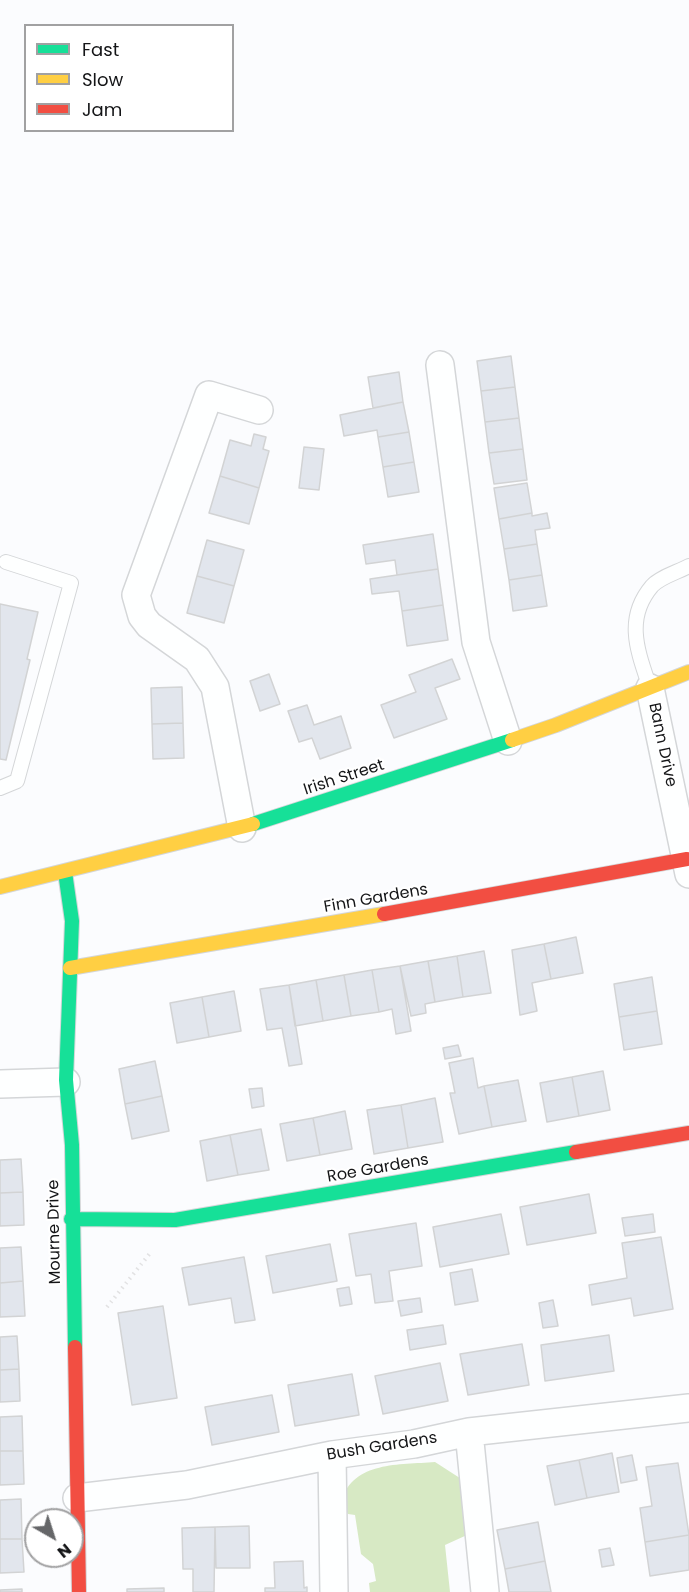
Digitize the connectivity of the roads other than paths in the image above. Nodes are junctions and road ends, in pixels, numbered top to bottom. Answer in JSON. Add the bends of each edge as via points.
{"nodes":[{"id":1,"x":440,"y":365,"type":"dead end"},
{"id":2,"x":259,"y":410,"type":"dead end"},
{"id":3,"x":6,"y":562,"type":"dead end"},
{"id":4,"x":689,"y":566,"type":"edge"},
{"id":5,"x":689,"y":672,"type":"edge"},
{"id":6,"x":650,"y":688,"type":"junction"},
{"id":7,"x":508,"y":741,"type":"junction"},
{"id":8,"x":0,"y":788,"type":"edge"},
{"id":9,"x":242,"y":828,"type":"junction"},
{"id":10,"x":688,"y":866,"type":"edge"},
{"id":11,"x":65,"y":872,"type":"junction"},
{"id":12,"x":0,"y":887,"type":"edge"},
{"id":13,"x":70,"y":968,"type":"junction"},
{"id":14,"x":66,"y":1082,"type":"junction"},
{"id":15,"x":0,"y":1084,"type":"edge"},
{"id":16,"x":689,"y":1132,"type":"edge"},
{"id":17,"x":71,"y":1219,"type":"junction"},
{"id":18,"x":689,"y":1408,"type":"edge"},
{"id":19,"x":469,"y":1432,"type":"junction"},
{"id":20,"x":332,"y":1455,"type":"junction"},
{"id":21,"x":77,"y":1498,"type":"junction"},
{"id":22,"x":79,"y":1592,"type":"edge"},
{"id":23,"x":334,"y":1592,"type":"edge"},
{"id":24,"x":485,"y":1592,"type":"edge"}],
"edges":[{"from":1,"to":7,"type":"street","via":[[476,642]]},
{"from":2,"to":9,"type":"street","via":[[209,395],[136,595],[149,625],[197,659],[215,687]]},
{"from":3,"to":8,"type":"lane","via":[[70,583],[17,781]]},
{"from":4,"to":6,"type":"lane","via":[[653,585],[638,609],[635,642]]},
{"from":5,"to":6,"type":"street","name":"Irish Street"},
{"from":6,"to":7,"type":"street","name":"Irish Street"},
{"from":6,"to":10,"type":"street","name":"Bann Drive"},
{"from":7,"to":9,"type":"street","name":"Irish Street"},
{"from":9,"to":11,"type":"street","name":"Irish Street"},
{"from":10,"to":13,"type":"street","name":"Finn Gardens","via":[[658,866]]},
{"from":11,"to":12,"type":"street","name":"Irish Street"},
{"from":11,"to":13,"type":"street","name":"Mourne Drive","via":[[70,890]]},
{"from":13,"to":14,"type":"street","name":"Mourne Drive"},
{"from":14,"to":15,"type":"street"},
{"from":14,"to":17,"type":"street","name":"Mourne Drive","via":[[72,1145]]},
{"from":16,"to":17,"type":"street","name":"Roe Gardens","via":[[175,1220]]},
{"from":17,"to":21,"type":"street","name":"Mourne Drive"},
{"from":18,"to":19,"type":"street","name":"Bush Gardens"},
{"from":19,"to":20,"type":"street","name":"Bush Gardens"},
{"from":19,"to":24,"type":"street"},
{"from":20,"to":21,"type":"street","name":"Bush Gardens","via":[[187,1485]]},
{"from":20,"to":23,"type":"street"},
{"from":21,"to":22,"type":"street","name":"Mourne Drive"}]}
